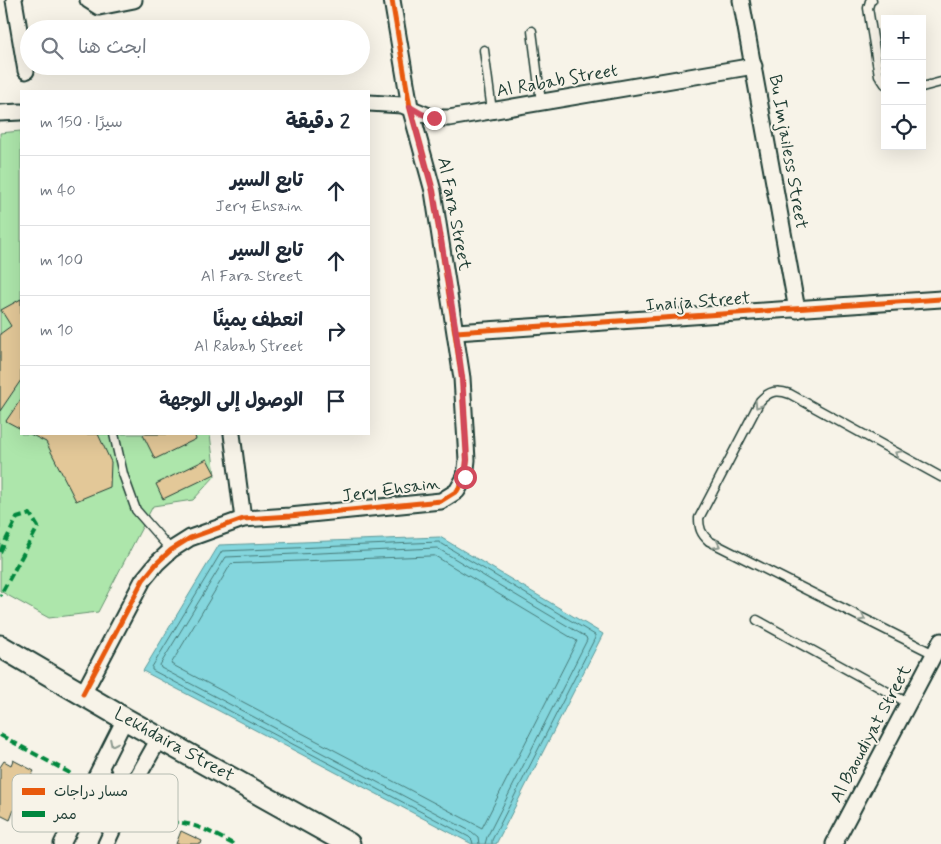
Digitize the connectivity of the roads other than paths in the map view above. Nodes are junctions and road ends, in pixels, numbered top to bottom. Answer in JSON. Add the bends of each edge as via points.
{"nodes":[{"id":1,"x":14,"y":0,"type":"edge"},
{"id":2,"x":88,"y":0,"type":"edge"},
{"id":3,"x":134,"y":0,"type":"edge"},
{"id":4,"x":392,"y":0,"type":"edge"},
{"id":5,"x":741,"y":0,"type":"edge"},
{"id":6,"x":872,"y":0,"type":"edge"},
{"id":7,"x":532,"y":31,"type":"dead end"},
{"id":8,"x":20,"y":36,"type":"edge"},
{"id":9,"x":484,"y":50,"type":"dead end"},
{"id":10,"x":754,"y":66,"type":"junction"},
{"id":11,"x":881,"y":78,"type":"edge"},
{"id":12,"x":941,"y":82,"type":"edge"},
{"id":13,"x":926,"y":86,"type":"edge"},
{"id":14,"x":541,"y":102,"type":"junction"},
{"id":15,"x":370,"y":103,"type":"edge"},
{"id":16,"x":410,"y":107,"type":"junction"},
{"id":17,"x":492,"y":111,"type":"junction"},
{"id":18,"x":20,"y":112,"type":"edge"},
{"id":19,"x":0,"y":113,"type":"edge"},
{"id":20,"x":941,"y":299,"type":"edge"},
{"id":21,"x":797,"y":310,"type":"junction"},
{"id":22,"x":456,"y":332,"type":"junction"},
{"id":23,"x":462,"y":378,"type":"joint"},
{"id":24,"x":114,"y":435,"type":"edge"},
{"id":25,"x":232,"y":435,"type":"edge"},
{"id":26,"x":941,"y":477,"type":"edge"},
{"id":27,"x":244,"y":519,"type":"junction"},
{"id":28,"x":171,"y":550,"type":"junction"},
{"id":29,"x":757,"y":620,"type":"dead end"},
{"id":30,"x":0,"y":646,"type":"edge"},
{"id":31,"x":937,"y":648,"type":"edge"},
{"id":32,"x":83,"y":694,"type":"junction"},
{"id":33,"x":908,"y":703,"type":"junction"},
{"id":34,"x":125,"y":719,"type":"junction"},
{"id":35,"x":160,"y":736,"type":"junction"},
{"id":36,"x":101,"y":768,"type":"junction"},
{"id":37,"x":98,"y":774,"type":"edge"},
{"id":38,"x":102,"y":774,"type":"edge"},
{"id":39,"x":139,"y":774,"type":"edge"},
{"id":40,"x":68,"y":832,"type":"edge"},
{"id":41,"x":111,"y":832,"type":"edge"},
{"id":42,"x":62,"y":844,"type":"edge"},
{"id":43,"x":106,"y":844,"type":"edge"},
{"id":44,"x":348,"y":844,"type":"edge"},
{"id":45,"x":834,"y":844,"type":"edge"}],
"edges":[{"from":1,"to":8,"type":"street"},
{"from":2,"to":3,"type":"street","via":[[99,7]]},
{"from":4,"to":16,"type":"street","name":"Al Fara Street"},
{"from":5,"to":10,"type":"street","name":"Bu Imjailess Street"},
{"from":6,"to":11,"type":"lane","via":[[868,8]]},
{"from":7,"to":14,"type":"lane"},
{"from":9,"to":17,"type":"lane"},
{"from":10,"to":14,"type":"street","name":"Al Rabab Street"},
{"from":10,"to":21,"type":"street","name":"Bu Imjailess Street"},
{"from":12,"to":13,"type":"lane"},
{"from":14,"to":17,"type":"street","name":"Al Rabab Street"},
{"from":15,"to":16,"type":"street","name":"Al Rabab Street"},
{"from":16,"to":17,"type":"street","name":"Al Rabab Street","via":[[434,118]]},
{"from":16,"to":22,"type":"street","name":"Al Fara Street","via":[[433,191]]},
{"from":18,"to":19,"type":"street"},
{"from":20,"to":21,"type":"street","name":"Inaija Street"},
{"from":21,"to":22,"type":"street","name":"Inaija Street"},
{"from":22,"to":23,"type":"street","name":"Al Fara Street"},
{"from":23,"to":27,"type":"street","name":"Jery Ehsain","via":[[467,460],[465,477],[457,491],[441,501]]},
{"from":24,"to":28,"type":"lane","via":[[136,510]]},
{"from":25,"to":27,"type":"street"},
{"from":26,"to":31,"type":"lane","one_way":true,"via":[[790,394],[773,391],[760,401],[699,518],[702,534],[709,541]]},
{"from":27,"to":28,"type":"street","name":"Jery Ehsain","via":[[190,538]]},
{"from":28,"to":32,"type":"street","name":"Jery Ehsain","via":[[143,580]]},
{"from":29,"to":33,"type":"lane"},
{"from":30,"to":32,"type":"street","name":"Lekhdaira Street"},
{"from":31,"to":33,"type":"street","name":"Al Baoudiyat Street"},
{"from":32,"to":34,"type":"street","name":"Lekhdaira Street"},
{"from":33,"to":45,"type":"street","name":"Al Baoudiyat Street"},
{"from":34,"to":35,"type":"street","name":"Lekhdaira Street"},
{"from":34,"to":36,"type":"street","one_way":true},
{"from":35,"to":39,"type":"street"},
{"from":35,"to":44,"type":"street","name":"Lekhdaira Street"},
{"from":36,"to":37,"type":"street"},
{"from":36,"to":38,"type":"street"},
{"from":40,"to":42,"type":"street"},
{"from":41,"to":43,"type":"street"}]}
